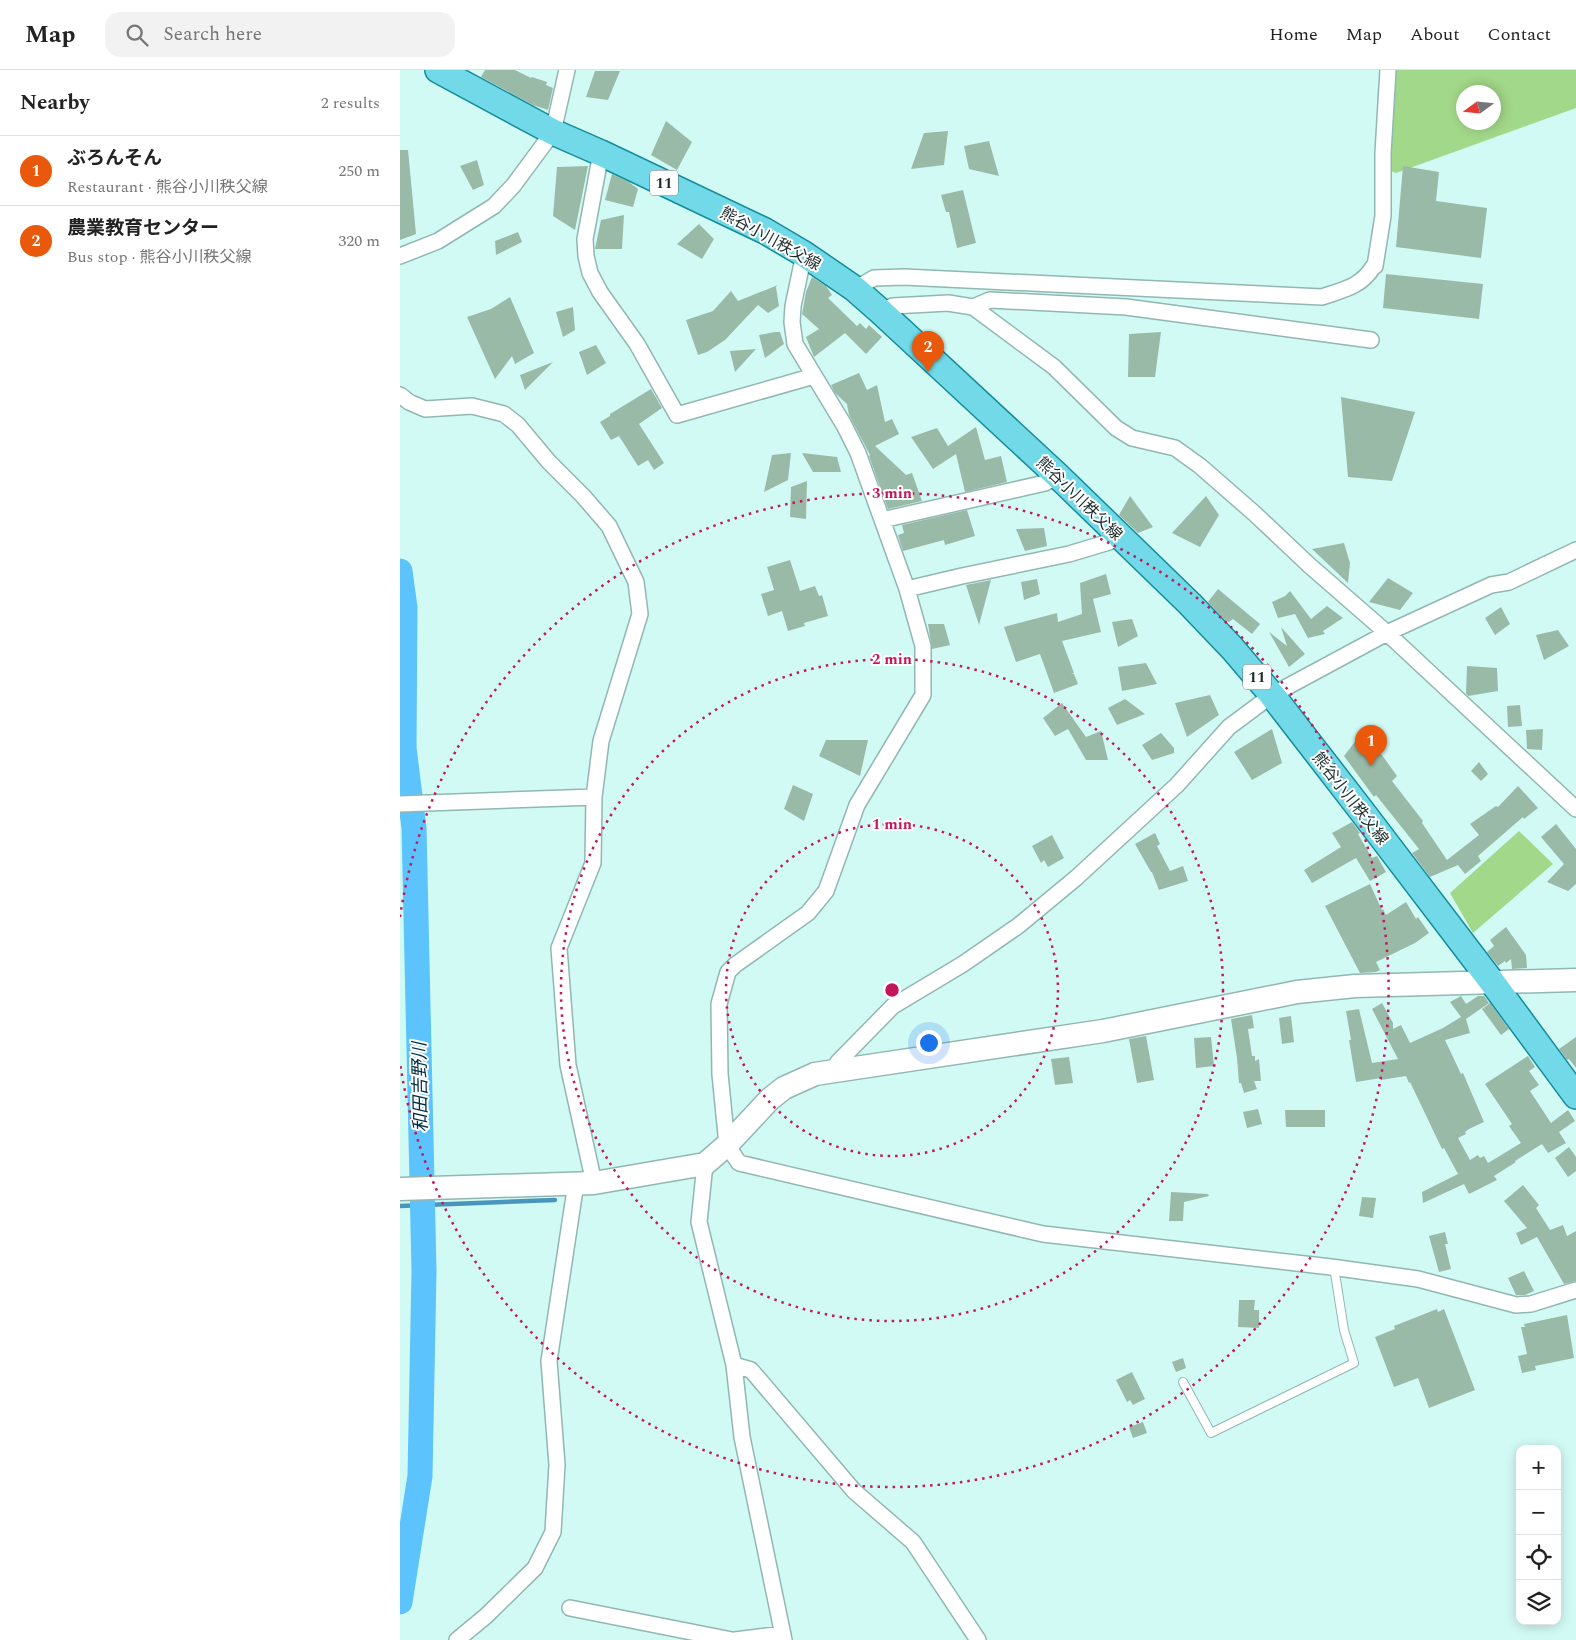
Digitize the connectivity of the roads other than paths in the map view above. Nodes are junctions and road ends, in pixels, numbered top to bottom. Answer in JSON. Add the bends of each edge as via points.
{"nodes":[{"id":1,"x":438,"y":70,"type":"edge"},
{"id":2,"x":566,"y":70,"type":"edge"},
{"id":3,"x":1388,"y":70,"type":"edge"},
{"id":4,"x":553,"y":132,"type":"junction"},
{"id":5,"x":601,"y":153,"type":"junction"},
{"id":6,"x":804,"y":254,"type":"junction"},
{"id":7,"x":400,"y":256,"type":"edge"},
{"id":8,"x":855,"y":289,"type":"junction"},
{"id":9,"x":974,"y":308,"type":"junction"},
{"id":10,"x":880,"y":311,"type":"junction"},
{"id":11,"x":1371,"y":340,"type":"dead end"},
{"id":12,"x":814,"y":376,"type":"junction"},
{"id":13,"x":400,"y":395,"type":"edge"},
{"id":14,"x":1058,"y":476,"type":"junction"},
{"id":15,"x":882,"y":520,"type":"junction"},
{"id":16,"x":1118,"y":534,"type":"junction"},
{"id":17,"x":1576,"y":550,"type":"edge"},
{"id":18,"x":907,"y":589,"type":"junction"},
{"id":19,"x":1387,"y":632,"type":"junction"},
{"id":20,"x":1272,"y":695,"type":"junction"},
{"id":21,"x":594,"y":797,"type":"junction"},
{"id":22,"x":400,"y":804,"type":"edge"},
{"id":23,"x":1576,"y":810,"type":"edge"},
{"id":24,"x":1576,"y":980,"type":"edge"},
{"id":25,"x":1492,"y":982,"type":"junction"},
{"id":26,"x":833,"y":1071,"type":"junction"},
{"id":27,"x":1576,"y":1096,"type":"edge"},
{"id":28,"x":727,"y":1145,"type":"junction"},
{"id":29,"x":705,"y":1164,"type":"junction"},
{"id":30,"x":585,"y":1183,"type":"junction"},
{"id":31,"x":400,"y":1189,"type":"edge"},
{"id":32,"x":1334,"y":1267,"type":"junction"},
{"id":33,"x":1576,"y":1290,"type":"edge"},
{"id":34,"x":734,"y":1365,"type":"junction"},
{"id":35,"x":1183,"y":1382,"type":"dead end"},
{"id":36,"x":570,"y":1608,"type":"dead end"},
{"id":37,"x":784,"y":1637,"type":"edge"},
{"id":38,"x":457,"y":1640,"type":"edge"},
{"id":39,"x":734,"y":1640,"type":"edge"},
{"id":40,"x":978,"y":1640,"type":"edge"}],
"edges":[{"from":1,"to":4,"type":"main road","name":"熊谷小川秩父線","number":"11"},
{"from":2,"to":4,"type":"street"},
{"from":3,"to":8,"type":"street","via":[[1382,230],[1375,266],[1354,287],[1322,296],[904,277],[874,278]]},
{"from":4,"to":5,"type":"main road","name":"熊谷小川秩父線","number":"11"},
{"from":4,"to":7,"type":"street","via":[[494,206],[438,241]]},
{"from":5,"to":6,"type":"main road","name":"熊谷小川秩父線","number":"11","via":[[729,213]]},
{"from":5,"to":12,"type":"street","via":[[585,239],[590,273],[637,344],[677,415]]},
{"from":6,"to":8,"type":"main road","name":"熊谷小川秩父線","number":"11"},
{"from":6,"to":12,"type":"street","via":[[792,322],[795,344]]},
{"from":8,"to":10,"type":"main road","name":"熊谷小川秩父線","number":"11"},
{"from":9,"to":10,"type":"street","via":[[948,303],[892,306]]},
{"from":9,"to":11,"type":"street","via":[[990,300],[1126,307]]},
{"from":9,"to":19,"type":"street","via":[[1054,367],[1116,428],[1132,438],[1175,448],[1200,466]]},
{"from":10,"to":14,"type":"main road","name":"熊谷小川秩父線","number":"11"},
{"from":12,"to":15,"type":"street","via":[[858,453]]},
{"from":13,"to":21,"type":"street","via":[[425,409],[472,406],[504,414],[518,425],[599,514],[618,543],[636,582],[640,614],[600,741]]},
{"from":14,"to":15,"type":"street","via":[[1045,483]]},
{"from":14,"to":16,"type":"main road","name":"熊谷小川秩父線","number":"11"},
{"from":15,"to":18,"type":"street"},
{"from":16,"to":18,"type":"street","via":[[1109,542],[1069,554]]},
{"from":16,"to":20,"type":"main road","name":"熊谷小川秩父線","number":"11","via":[[1232,648]]},
{"from":17,"to":19,"type":"street","via":[[1509,582],[1491,585]]},
{"from":18,"to":28,"type":"street","via":[[923,646],[923,695],[857,805],[826,891],[808,913],[728,972],[719,1004],[720,1074]]},
{"from":19,"to":20,"type":"street"},
{"from":19,"to":23,"type":"street"},
{"from":20,"to":25,"type":"main road","name":"熊谷小川秩父線","number":"11"},
{"from":20,"to":26,"type":"street","via":[[1229,727],[1177,785],[1076,878],[1018,926],[893,1006]]},
{"from":21,"to":22,"type":"street"},
{"from":21,"to":30,"type":"street","via":[[593,863],[559,948],[568,1065]]},
{"from":24,"to":25,"type":"street"},
{"from":25,"to":26,"type":"street","via":[[1354,986],[1297,992],[1103,1031]]},
{"from":25,"to":27,"type":"main road","name":"熊谷小川秩父線","number":"11"},
{"from":26,"to":28,"type":"street","via":[[815,1074],[784,1088]]},
{"from":28,"to":29,"type":"street"},
{"from":28,"to":32,"type":"street","via":[[739,1163],[1043,1234]]},
{"from":29,"to":30,"type":"street"},
{"from":29,"to":34,"type":"street","via":[[699,1222]]},
{"from":30,"to":31,"type":"street"},
{"from":30,"to":38,"type":"street","via":[[549,1361],[557,1465],[553,1532],[535,1568]]},
{"from":32,"to":33,"type":"street","via":[[1418,1278],[1516,1305],[1531,1304]]},
{"from":32,"to":35,"type":"lane","via":[[1344,1330],[1354,1363],[1211,1433]]},
{"from":34,"to":37,"type":"street","via":[[742,1437]]},
{"from":34,"to":40,"type":"street","via":[[751,1370],[854,1490],[913,1542]]},
{"from":36,"to":39,"type":"street"},
{"from":37,"to":39,"type":"street"}]}
